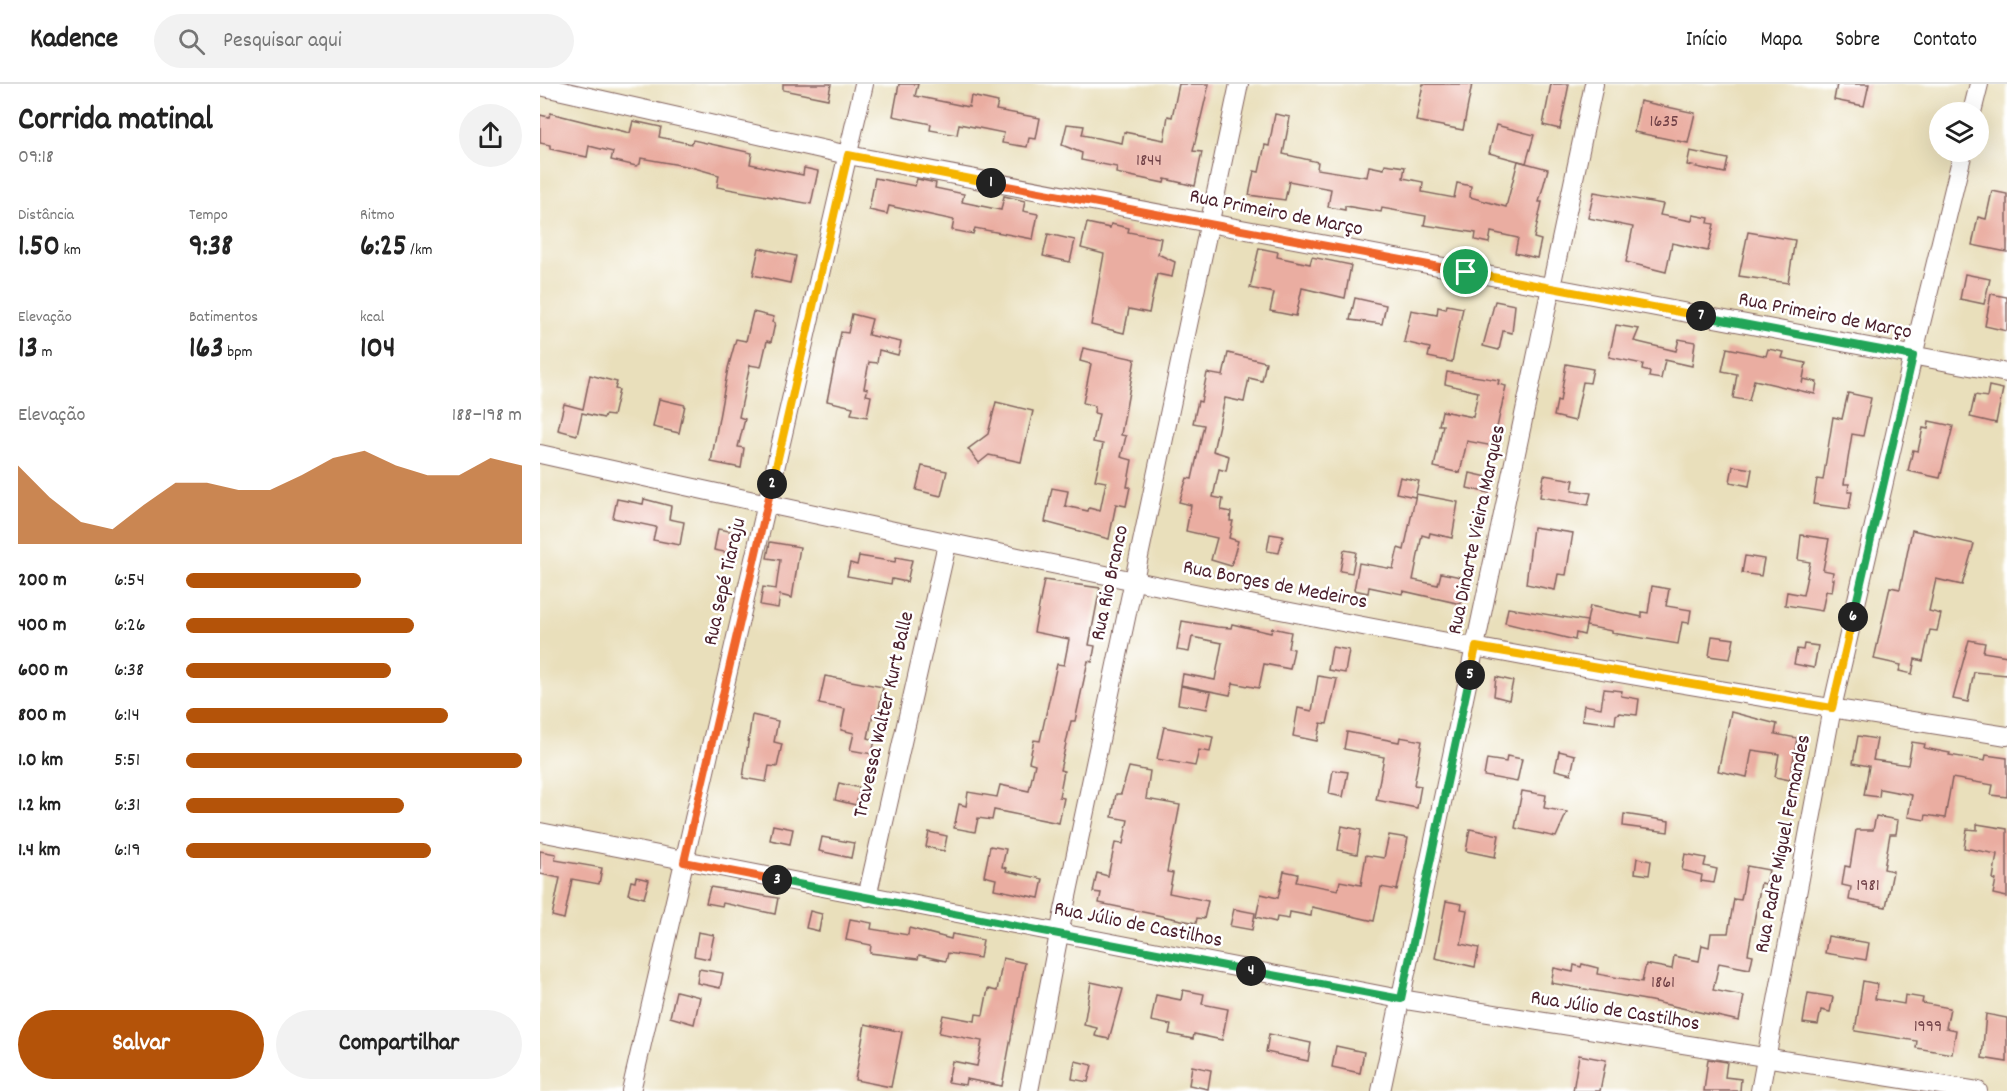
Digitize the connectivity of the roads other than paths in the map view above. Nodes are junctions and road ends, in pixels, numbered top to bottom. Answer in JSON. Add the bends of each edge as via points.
{"nodes":[{"id":1,"x":864,"y":84,"type":"edge"},
{"id":2,"x":1239,"y":84,"type":"edge"},
{"id":3,"x":1594,"y":84,"type":"edge"},
{"id":4,"x":1980,"y":84,"type":"edge"},
{"id":5,"x":540,"y":86,"type":"edge"},
{"id":6,"x":1975,"y":102,"type":"edge"},
{"id":7,"x":848,"y":155,"type":"junction"},
{"id":8,"x":1961,"y":162,"type":"edge"},
{"id":9,"x":1210,"y":224,"type":"junction"},
{"id":10,"x":1552,"y":288,"type":"junction"},
{"id":11,"x":1913,"y":356,"type":"junction"},
{"id":12,"x":2007,"y":373,"type":"edge"},
{"id":13,"x":540,"y":454,"type":"edge"},
{"id":14,"x":767,"y":505,"type":"junction"},
{"id":15,"x":947,"y":544,"type":"junction"},
{"id":16,"x":1134,"y":582,"type":"junction"},
{"id":17,"x":1476,"y":647,"type":"junction"},
{"id":18,"x":1832,"y":708,"type":"junction"},
{"id":19,"x":2007,"y":736,"type":"edge"},
{"id":20,"x":540,"y":832,"type":"edge"},
{"id":21,"x":684,"y":862,"type":"junction"},
{"id":22,"x":867,"y":897,"type":"junction"},
{"id":23,"x":1059,"y":934,"type":"junction"},
{"id":24,"x":1401,"y":999,"type":"junction"},
{"id":25,"x":1767,"y":1059,"type":"junction"},
{"id":26,"x":630,"y":1091,"type":"edge"},
{"id":27,"x":1029,"y":1091,"type":"edge"},
{"id":28,"x":1381,"y":1091,"type":"edge"},
{"id":29,"x":1760,"y":1091,"type":"edge"},
{"id":30,"x":1978,"y":1091,"type":"edge"}],
"edges":[{"from":1,"to":7,"type":"street","name":"Rua Sepé Tiaraju"},
{"from":2,"to":9,"type":"street","name":"Rua Rio Branco"},
{"from":3,"to":10,"type":"street","name":"Rua Dinarte Vieira Marques"},
{"from":4,"to":6,"type":"street"},
{"from":5,"to":7,"type":"street","name":"Rua Primeiro de Março"},
{"from":7,"to":9,"type":"street","name":"Rua Primeiro de Março"},
{"from":7,"to":14,"type":"street","name":"Rua Sepé Tiaraju"},
{"from":8,"to":11,"type":"street","name":"Rua Padre Miguel Fernandes"},
{"from":9,"to":10,"type":"street","name":"Rua Primeiro de Março"},
{"from":9,"to":16,"type":"street","name":"Rua Rio Branco"},
{"from":10,"to":11,"type":"street","name":"Rua Primeiro de Março"},
{"from":10,"to":17,"type":"street","name":"Rua Dinarte Vieira Marques"},
{"from":11,"to":12,"type":"street","name":"Rua Primeiro de Março"},
{"from":11,"to":18,"type":"street","name":"Rua Padre Miguel Fernandes"},
{"from":13,"to":14,"type":"street","name":"Rua Borges de Medeiros"},
{"from":14,"to":15,"type":"street","name":"Rua Borges de Medeiros"},
{"from":14,"to":21,"type":"street","name":"Rua Sepé Tiaraju"},
{"from":15,"to":16,"type":"street","name":"Rua Borges de Medeiros"},
{"from":15,"to":22,"type":"street","name":"Travessa Walter Kurt Balle"},
{"from":16,"to":17,"type":"street","name":"Rua Borges de Medeiros"},
{"from":16,"to":23,"type":"street","name":"Rua Rio Branco"},
{"from":17,"to":18,"type":"street","name":"Rua Borges de Medeiros"},
{"from":17,"to":24,"type":"street","name":"Rua Dinarte Vieira Marques"},
{"from":18,"to":19,"type":"street","name":"Rua Borges de Medeiros"},
{"from":18,"to":25,"type":"street","name":"Rua Padre Miguel Fernandes"},
{"from":20,"to":21,"type":"street","name":"Rua Júlio de Castilhos"},
{"from":21,"to":22,"type":"street","name":"Rua Júlio de Castilhos"},
{"from":21,"to":26,"type":"street","name":"Rua Sepé Tiaraju"},
{"from":22,"to":23,"type":"street","name":"Rua Júlio de Castilhos"},
{"from":23,"to":24,"type":"street","name":"Rua Júlio de Castilhos"},
{"from":23,"to":27,"type":"street","name":"Rua Rio Branco"},
{"from":24,"to":25,"type":"street","name":"Rua Júlio de Castilhos"},
{"from":24,"to":28,"type":"street","name":"Rua Dinarte Vieira Marques"},
{"from":25,"to":29,"type":"street","name":"Rua Padre Miguel Fernandes"},
{"from":25,"to":30,"type":"street","name":"Rua Júlio de Castilhos"}]}
